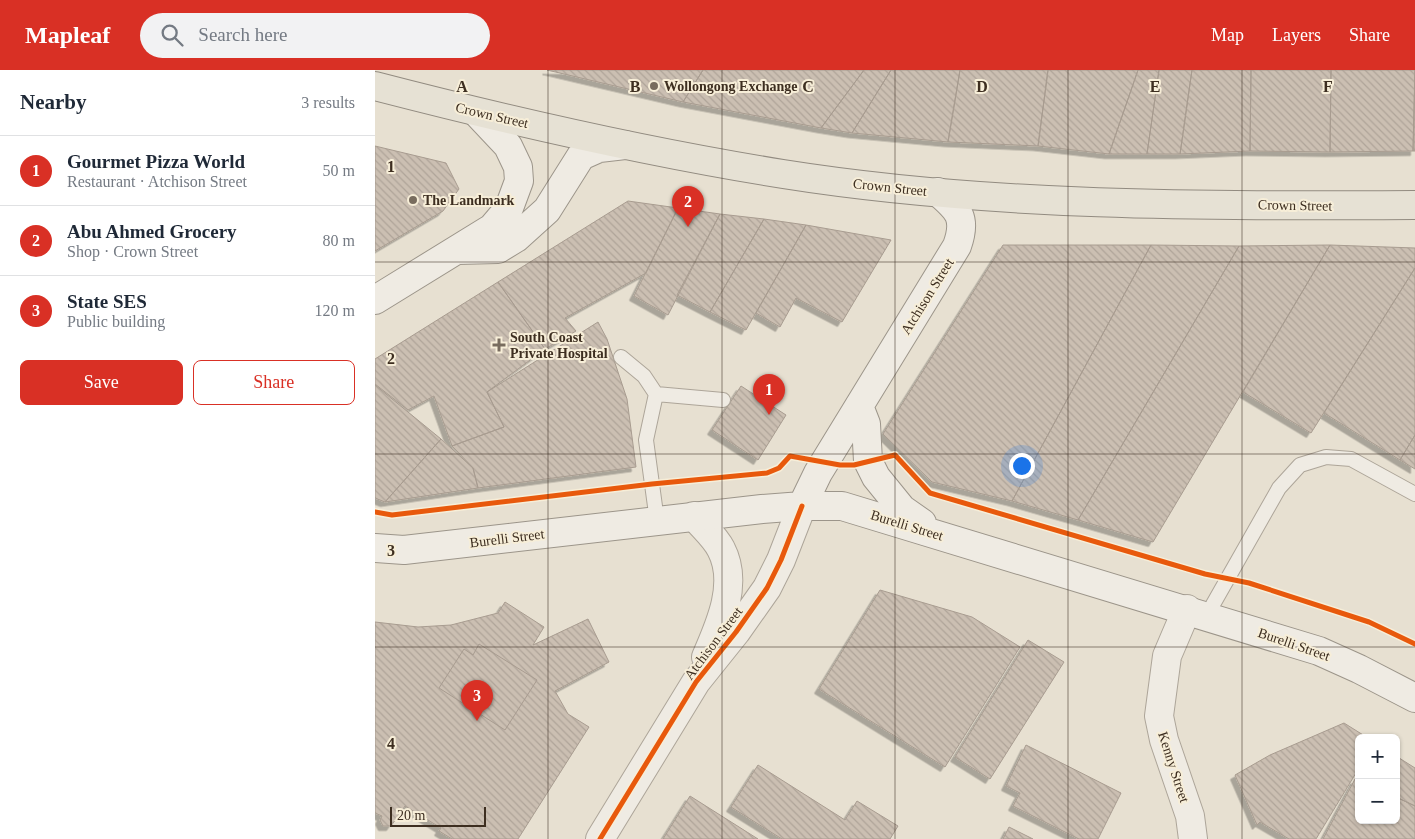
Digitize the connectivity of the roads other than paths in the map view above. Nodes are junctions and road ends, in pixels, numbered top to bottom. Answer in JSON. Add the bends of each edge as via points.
{"nodes":[{"id":1,"x":375,"y":86,"type":"edge"},
{"id":2,"x":476,"y":112,"type":"junction"},
{"id":3,"x":625,"y":145,"type":"junction"},
{"id":4,"x":938,"y":192,"type":"junction"},
{"id":5,"x":1415,"y":205,"type":"edge"},
{"id":6,"x":455,"y":250,"type":"junction"},
{"id":7,"x":375,"y":300,"type":"edge"},
{"id":8,"x":621,"y":357,"type":"dead end"},
{"id":9,"x":656,"y":394,"type":"junction"},
{"id":10,"x":723,"y":400,"type":"dead end"},
{"id":11,"x":859,"y":406,"type":"junction"},
{"id":12,"x":1415,"y":494,"type":"edge"},
{"id":13,"x":802,"y":506,"type":"junction"},
{"id":14,"x":694,"y":516,"type":"junction"},
{"id":15,"x":657,"y":521,"type":"junction"},
{"id":16,"x":945,"y":536,"type":"junction"},
{"id":17,"x":375,"y":548,"type":"edge"},
{"id":18,"x":1197,"y":612,"type":"junction"},
{"id":19,"x":696,"y":682,"type":"junction"},
{"id":20,"x":1415,"y":698,"type":"edge"},
{"id":21,"x":600,"y":839,"type":"edge"},
{"id":22,"x":1193,"y":839,"type":"edge"}],
"edges":[{"from":1,"to":2,"type":"main road","name":"Crown Street"},
{"from":2,"to":3,"type":"main road","name":"Crown Street"},
{"from":2,"to":6,"type":"main road","via":[[513,155],[519,181],[513,200],[501,219]]},
{"from":3,"to":4,"type":"main road","name":"Crown Street","via":[[783,174]]},
{"from":3,"to":6,"type":"main road","via":[[599,148],[581,156],[547,210],[516,238],[498,249]]},
{"from":4,"to":5,"type":"main road","name":"Crown Street","via":[[1053,200],[1282,206]]},
{"from":4,"to":11,"type":"main road","name":"Atchison Street","via":[[961,217],[959,241]]},
{"from":6,"to":7,"type":"main road"},
{"from":8,"to":9,"type":"lane","via":[[644,376]]},
{"from":9,"to":10,"type":"lane"},
{"from":9,"to":15,"type":"lane","via":[[646,440]]},
{"from":11,"to":13,"type":"main road","name":"Atchison Street"},
{"from":11,"to":16,"type":"main road","via":[[866,424],[868,461],[879,483],[902,509]]},
{"from":12,"to":18,"type":"lane","via":[[1351,459],[1326,457],[1300,465],[1279,488]]},
{"from":13,"to":14,"type":"main road","name":"Burelli Street"},
{"from":13,"to":16,"type":"main road","name":"Burelli Street","via":[[848,507]]},
{"from":13,"to":19,"type":"main road","name":"Atchison Street","via":[[767,588]]},
{"from":14,"to":15,"type":"main road","name":"Burelli Street"},
{"from":14,"to":19,"type":"main road","name":"Atchison Street","via":[[721,549],[729,572],[719,626]]},
{"from":15,"to":17,"type":"main road","name":"Burelli Street","via":[[403,550]]},
{"from":16,"to":18,"type":"main road","name":"Burelli Street"},
{"from":18,"to":20,"type":"main road","name":"Burelli Street","via":[[1319,651]]},
{"from":18,"to":22,"type":"main road","name":"Kenny Street","via":[[1167,656],[1159,716],[1163,740],[1190,816]]},
{"from":19,"to":21,"type":"main road","name":"Atchison Street"}]}
